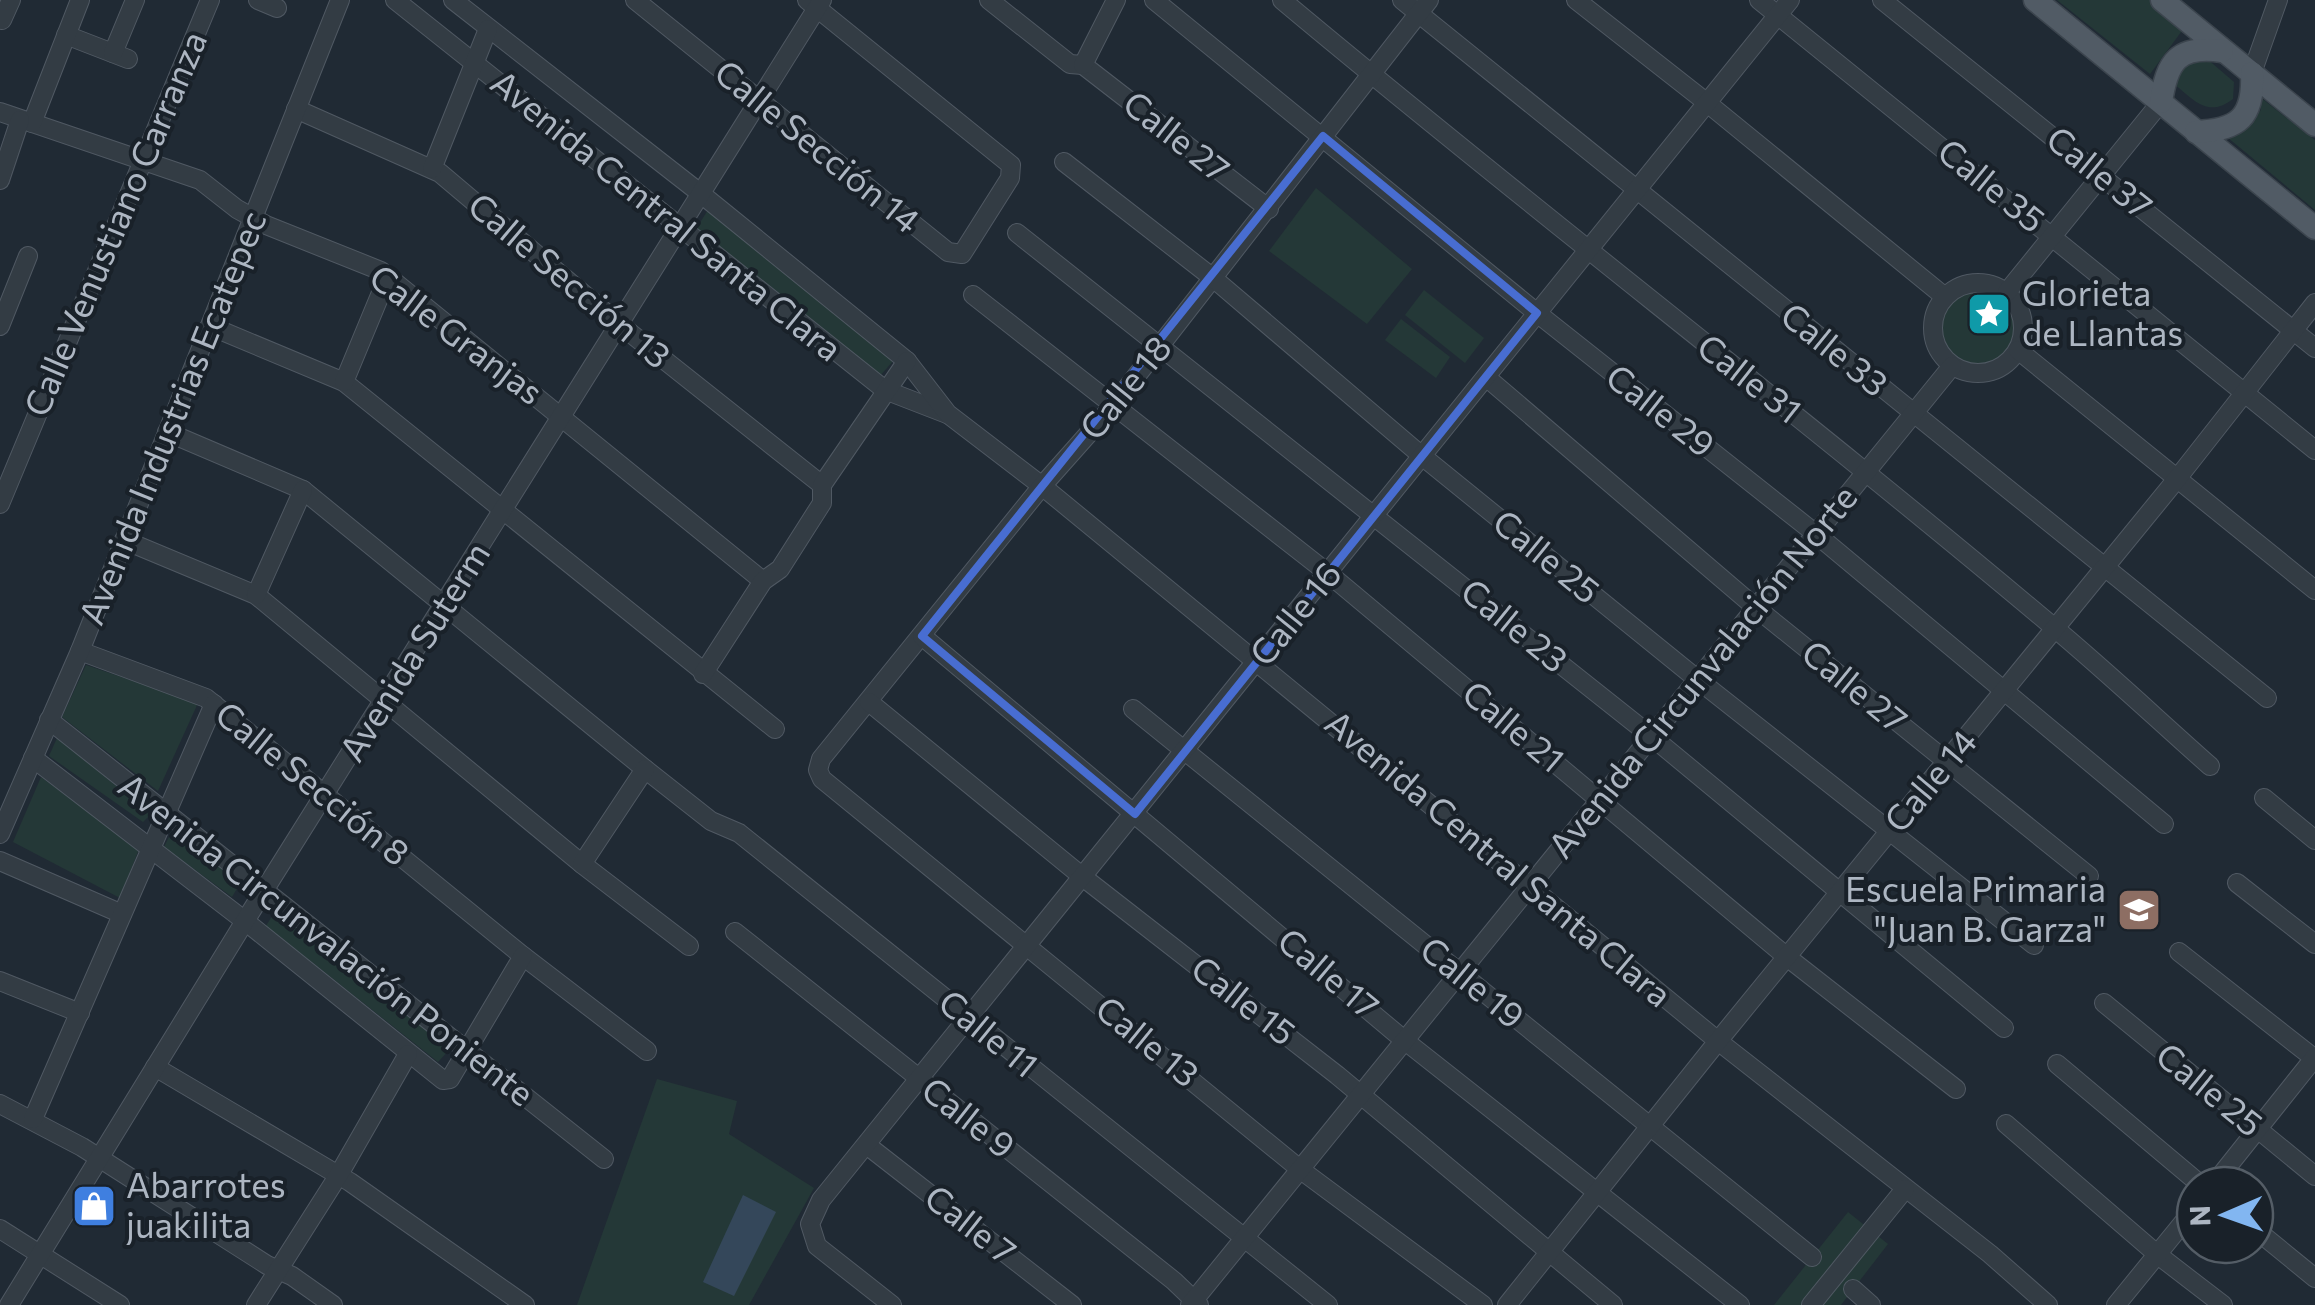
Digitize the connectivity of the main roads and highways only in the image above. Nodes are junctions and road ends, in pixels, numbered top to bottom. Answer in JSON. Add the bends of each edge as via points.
{"nodes":[{"id":1,"x":2035,"y":0,"type":"edge"},
{"id":2,"x":2162,"y":0,"type":"edge"},
{"id":3,"x":2222,"y":50,"type":"junction"},
{"id":4,"x":2252,"y":73,"type":"junction"},
{"id":5,"x":2161,"y":102,"type":"junction"},
{"id":6,"x":2315,"y":125,"type":"edge"},
{"id":7,"x":2196,"y":132,"type":"junction"},
{"id":8,"x":2315,"y":228,"type":"edge"}],
"edges":[{"from":1,"to":5,"type":"main road"},
{"from":2,"to":3,"type":"main road"},
{"from":3,"to":4,"type":"main road"},
{"from":3,"to":5,"type":"main road","via":[[2202,48],[2175,59]]},
{"from":4,"to":6,"type":"main road"},
{"from":4,"to":7,"type":"main road","via":[[2245,115],[2226,129]]},
{"from":5,"to":7,"type":"main road"},
{"from":7,"to":8,"type":"main road"}]}
